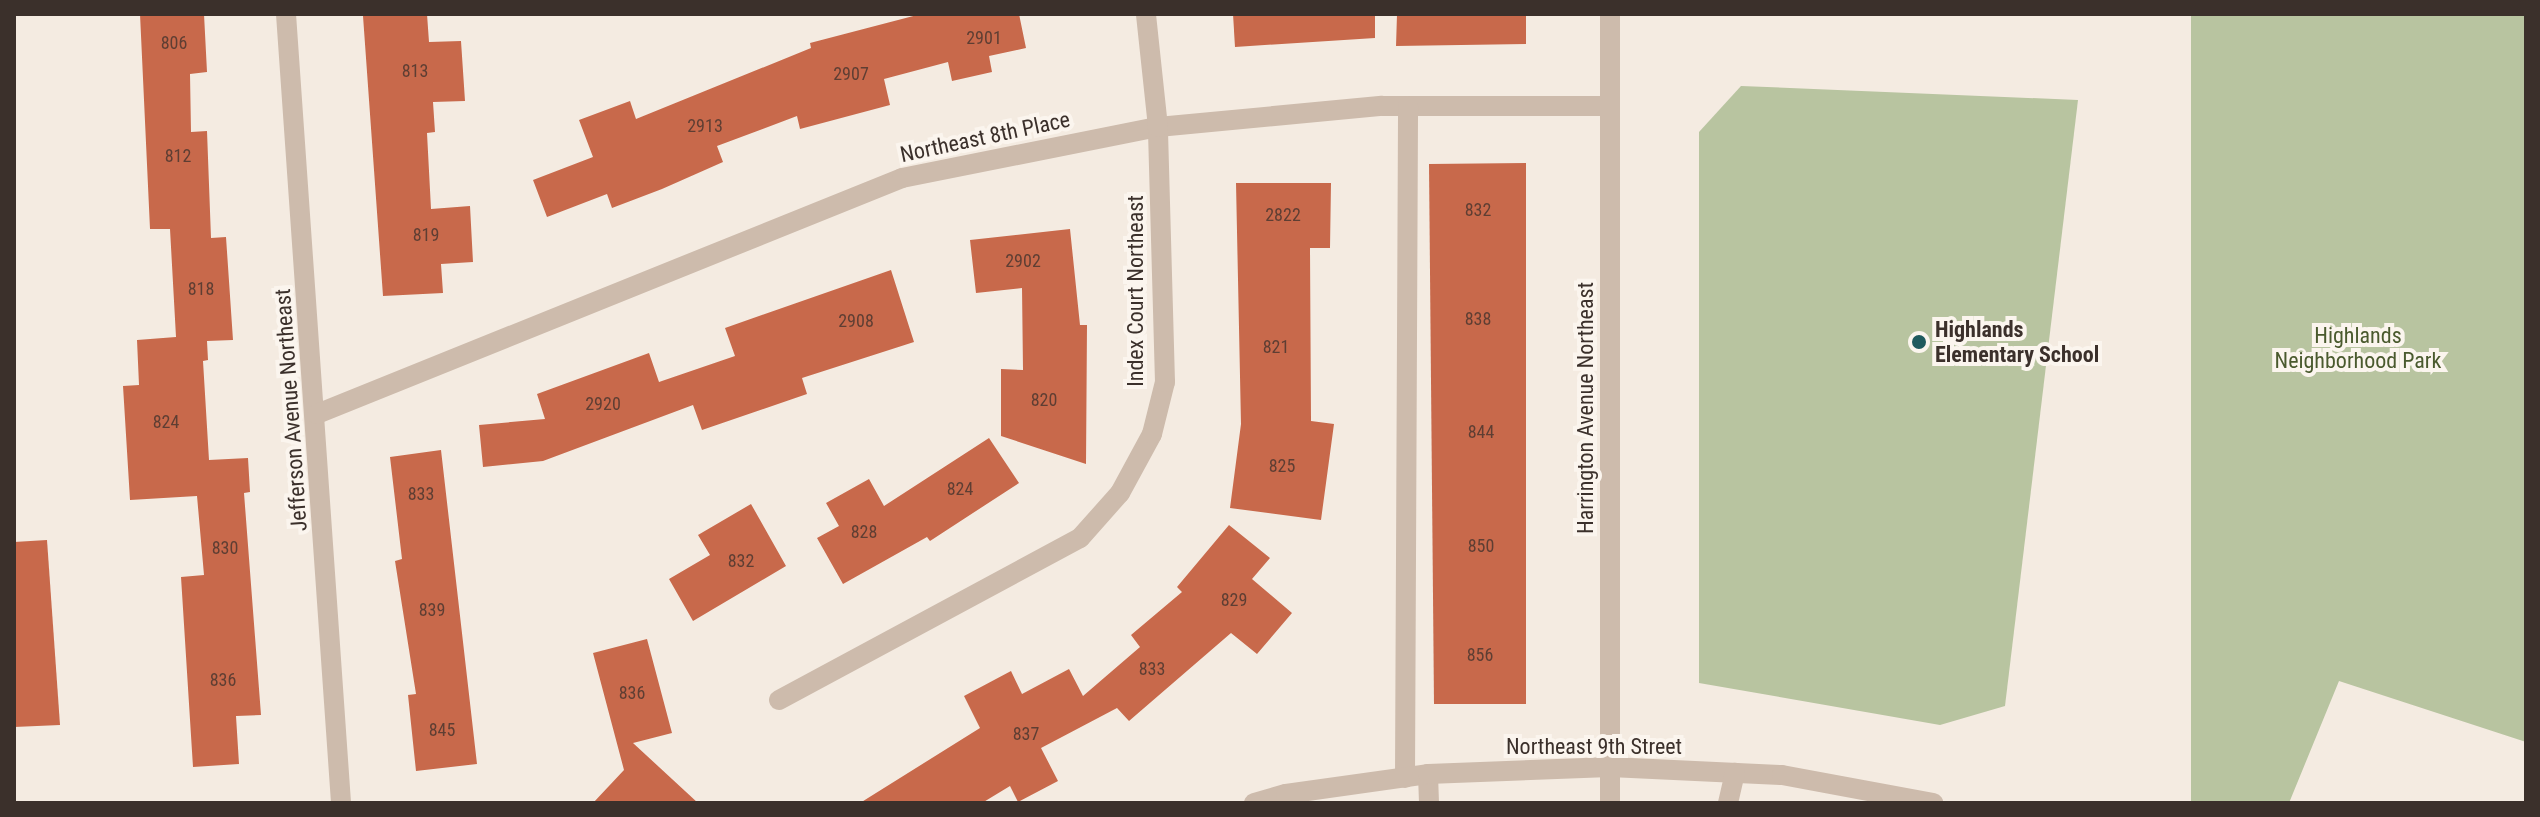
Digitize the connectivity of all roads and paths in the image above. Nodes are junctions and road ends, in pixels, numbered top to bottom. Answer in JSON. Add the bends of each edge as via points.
{"nodes":[{"id":1,"x":286,"y":14,"type":"edge"},
{"id":2,"x":1146,"y":14,"type":"edge"},
{"id":3,"x":1610,"y":14,"type":"edge"},
{"id":4,"x":1408,"y":106,"type":"junction"},
{"id":5,"x":1610,"y":106,"type":"junction"},
{"id":6,"x":1158,"y":127,"type":"junction"},
{"id":7,"x":317,"y":414,"type":"junction"},
{"id":8,"x":779,"y":700,"type":"dead end"},
{"id":9,"x":1610,"y":767,"type":"junction"},
{"id":10,"x":1735,"y":773,"type":"junction"},
{"id":11,"x":1428,"y":774,"type":"junction"},
{"id":12,"x":1405,"y":778,"type":"junction"},
{"id":13,"x":341,"y":803,"type":"edge"},
{"id":14,"x":1254,"y":803,"type":"edge"},
{"id":15,"x":1429,"y":803,"type":"edge"},
{"id":16,"x":1610,"y":803,"type":"edge"},
{"id":17,"x":1728,"y":803,"type":"edge"},
{"id":18,"x":1933,"y":803,"type":"edge"}],
"edges":[{"from":1,"to":7,"type":"street","name":"Jefferson Avenue Northeast"},
{"from":2,"to":6,"type":"street","name":"Index Court Northeast"},
{"from":3,"to":5,"type":"street","name":"Harrington Avenue Northeast"},
{"from":4,"to":5,"type":"street","name":"Northeast 8th Place"},
{"from":4,"to":6,"type":"street","name":"Northeast 8th Place"},
{"from":4,"to":12,"type":"street"},
{"from":5,"to":9,"type":"street","name":"Harrington Avenue Northeast"},
{"from":6,"to":7,"type":"street","name":"Northeast 8th Place","via":[[902,178]]},
{"from":6,"to":8,"type":"street","name":"Index Court Northeast","via":[[1165,382],[1152,434],[1120,493],[1080,538]]},
{"from":7,"to":13,"type":"street","name":"Jefferson Avenue Northeast"},
{"from":9,"to":10,"type":"street","name":"Northeast 9th Street"},
{"from":9,"to":11,"type":"street","name":"Northeast 9th Street"},
{"from":9,"to":16,"type":"street","name":"Harrington Avenue Northeast"},
{"from":10,"to":17,"type":"street"},
{"from":10,"to":18,"type":"street","name":"Northeast 9th Street","via":[[1782,775]]},
{"from":11,"to":12,"type":"street","name":"Northeast 9th Street"},
{"from":11,"to":15,"type":"street"},
{"from":12,"to":14,"type":"street","name":"Northeast 9th Street"}]}
